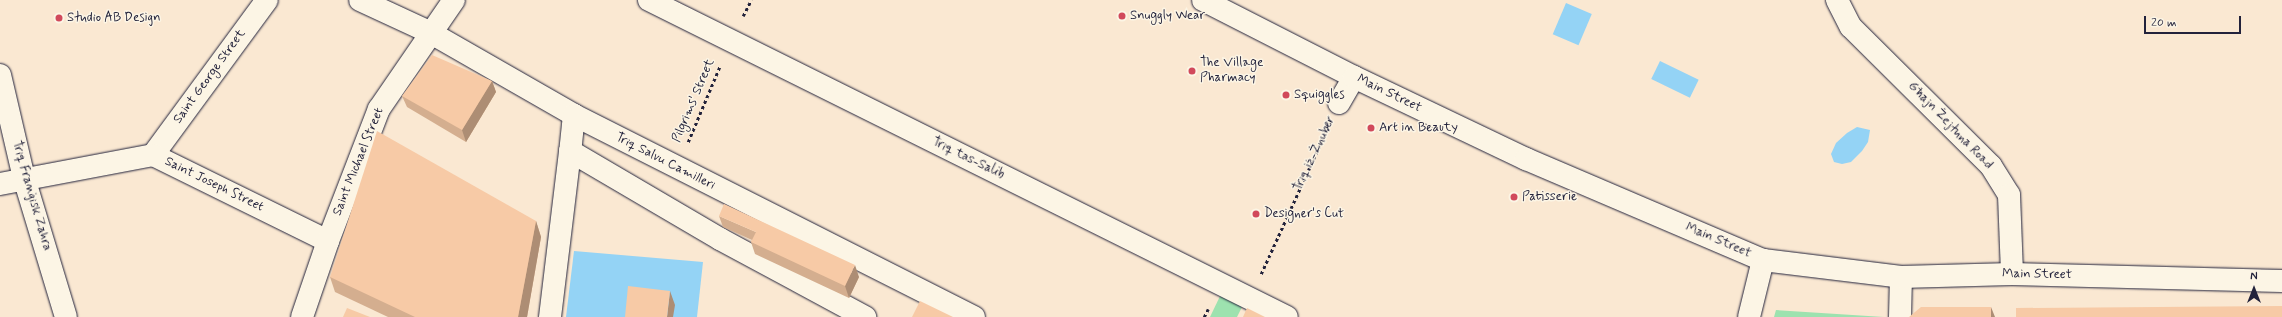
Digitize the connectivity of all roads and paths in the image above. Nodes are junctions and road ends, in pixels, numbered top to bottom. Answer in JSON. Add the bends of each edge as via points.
{"nodes":[{"id":1,"x":266,"y":0,"type":"edge"},
{"id":2,"x":360,"y":0,"type":"edge"},
{"id":3,"x":454,"y":0,"type":"edge"},
{"id":4,"x":649,"y":0,"type":"edge"},
{"id":5,"x":1203,"y":0,"type":"edge"},
{"id":6,"x":1836,"y":0,"type":"edge"},
{"id":7,"x":431,"y":33,"type":"junction"},
{"id":8,"x":730,"y":42,"type":"junction"},
{"id":9,"x":0,"y":75,"type":"edge"},
{"id":10,"x":1354,"y":77,"type":"junction"},
{"id":11,"x":1339,"y":103,"type":"joint"},
{"id":12,"x":574,"y":116,"type":"junction"},
{"id":13,"x":570,"y":151,"type":"junction"},
{"id":14,"x":153,"y":155,"type":"junction"},
{"id":15,"x":677,"y":168,"type":"junction"},
{"id":16,"x":24,"y":178,"type":"junction"},
{"id":17,"x":0,"y":184,"type":"edge"},
{"id":18,"x":328,"y":241,"type":"junction"},
{"id":19,"x":1762,"y":260,"type":"junction"},
{"id":20,"x":2012,"y":274,"type":"junction"},
{"id":21,"x":1901,"y":277,"type":"junction"},
{"id":22,"x":2282,"y":281,"type":"edge"},
{"id":23,"x":1250,"y":298,"type":"junction"},
{"id":24,"x":66,"y":317,"type":"edge"},
{"id":25,"x":302,"y":317,"type":"edge"},
{"id":26,"x":550,"y":317,"type":"edge"},
{"id":27,"x":865,"y":317,"type":"edge"},
{"id":28,"x":974,"y":317,"type":"edge"},
{"id":29,"x":1287,"y":317,"type":"edge"},
{"id":30,"x":1749,"y":317,"type":"edge"},
{"id":31,"x":1900,"y":317,"type":"edge"}],
"edges":[{"from":1,"to":14,"type":"street","name":"Saint George Street"},
{"from":2,"to":7,"type":"street","name":"Triq Salvu Camilleri"},
{"from":3,"to":7,"type":"street","name":"Saint Michael Street"},
{"from":4,"to":8,"type":"street","name":"Triq tas-Salib"},
{"from":5,"to":10,"type":"street","name":"Main Street"},
{"from":6,"to":20,"type":"street","name":"Għajn Żejtuna Road","via":[[1851,27],[1991,166],[2009,195]]},
{"from":7,"to":12,"type":"street","name":"Triq Salvu Camilleri"},
{"from":7,"to":18,"type":"street","name":"Saint Michael Street","via":[[379,109]]},
{"from":8,"to":15,"type":"path","name":"Pilgrims' Street"},
{"from":8,"to":23,"type":"street","name":"Triq tas-Salib"},
{"from":9,"to":16,"type":"street","name":"Triq Franġisk Zahra"},
{"from":10,"to":11,"type":"street","name":"Triq iż-Żnuber"},
{"from":10,"to":19,"type":"street","name":"Main Street","via":[[1526,159]]},
{"from":11,"to":23,"type":"path","name":"Triq iż-Żnuber"},
{"from":12,"to":13,"type":"street"},
{"from":12,"to":15,"type":"street","name":"Triq Salvu Camilleri"},
{"from":13,"to":26,"type":"street"},
{"from":13,"to":27,"type":"street","via":[[720,239]]},
{"from":14,"to":16,"type":"street","name":"Saint Joseph Street"},
{"from":14,"to":18,"type":"street","name":"Saint Joseph Street"},
{"from":15,"to":28,"type":"street","name":"Triq Salvu Camilleri"},
{"from":16,"to":17,"type":"street","name":"Saint Joseph Street"},
{"from":16,"to":24,"type":"street","name":"Triq Franġisk Zahra"},
{"from":18,"to":25,"type":"street","name":"Saint Michael Street"},
{"from":19,"to":21,"type":"street","name":"Main Street"},
{"from":19,"to":30,"type":"street"},
{"from":20,"to":21,"type":"street","name":"Main Street"},
{"from":20,"to":22,"type":"street","name":"Main Street"},
{"from":21,"to":31,"type":"street"},
{"from":23,"to":29,"type":"street","name":"Triq tas-Salib"}]}
